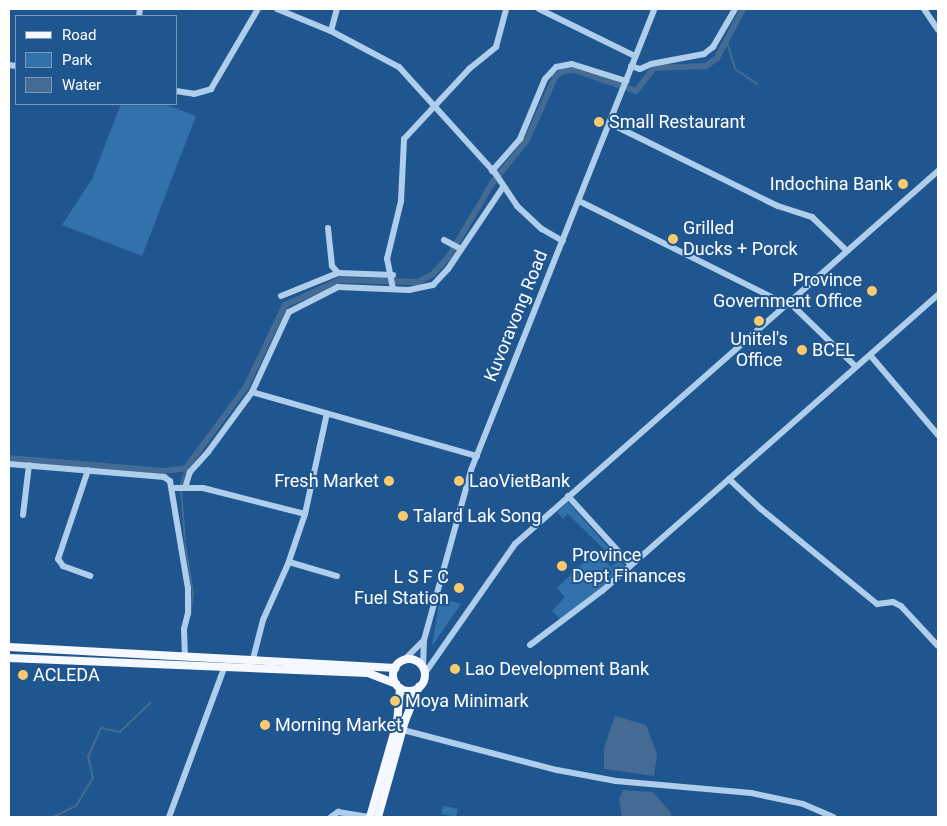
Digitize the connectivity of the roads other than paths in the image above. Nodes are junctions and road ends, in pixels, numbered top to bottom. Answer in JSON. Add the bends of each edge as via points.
{"nodes":[{"id":1,"x":258,"y":9,"type":"edge"},
{"id":2,"x":277,"y":9,"type":"edge"},
{"id":3,"x":338,"y":9,"type":"edge"},
{"id":4,"x":506,"y":9,"type":"edge"},
{"id":5,"x":539,"y":9,"type":"edge"},
{"id":6,"x":654,"y":9,"type":"edge"},
{"id":7,"x":735,"y":9,"type":"edge"},
{"id":8,"x":924,"y":9,"type":"edge"},
{"id":9,"x":938,"y":30,"type":"edge"},
{"id":10,"x":331,"y":31,"type":"junction"},
{"id":11,"x":635,"y":56,"type":"junction"},
{"id":12,"x":632,"y":66,"type":"junction"},
{"id":13,"x":625,"y":82,"type":"junction"},
{"id":14,"x":178,"y":91,"type":"edge"},
{"id":15,"x":434,"y":105,"type":"junction"},
{"id":16,"x":609,"y":123,"type":"junction"},
{"id":17,"x":938,"y":171,"type":"edge"},
{"id":18,"x":493,"y":172,"type":"junction"},
{"id":19,"x":501,"y":184,"type":"junction"},
{"id":20,"x":579,"y":200,"type":"junction"},
{"id":21,"x":328,"y":228,"type":"dead end"},
{"id":22,"x":444,"y":240,"type":"dead end"},
{"id":23,"x":563,"y":241,"type":"junction"},
{"id":24,"x":461,"y":249,"type":"junction"},
{"id":25,"x":847,"y":251,"type":"junction"},
{"id":26,"x":338,"y":273,"type":"junction"},
{"id":27,"x":392,"y":276,"type":"junction"},
{"id":28,"x":393,"y":289,"type":"junction"},
{"id":29,"x":938,"y":295,"type":"edge"},
{"id":30,"x":281,"y":296,"type":"dead end"},
{"id":31,"x":788,"y":303,"type":"junction"},
{"id":32,"x":870,"y":355,"type":"junction"},
{"id":33,"x":856,"y":367,"type":"junction"},
{"id":34,"x":252,"y":392,"type":"junction"},
{"id":35,"x":327,"y":413,"type":"junction"},
{"id":36,"x":938,"y":435,"type":"edge"},
{"id":37,"x":477,"y":456,"type":"junction"},
{"id":38,"x":9,"y":464,"type":"edge"},
{"id":39,"x":29,"y":465,"type":"junction"},
{"id":40,"x":88,"y":470,"type":"junction"},
{"id":41,"x":729,"y":480,"type":"junction"},
{"id":42,"x":174,"y":488,"type":"junction"},
{"id":43,"x":185,"y":488,"type":"junction"},
{"id":44,"x":568,"y":496,"type":"junction"},
{"id":45,"x":305,"y":514,"type":"junction"},
{"id":46,"x":23,"y":515,"type":"dead end"},
{"id":47,"x":289,"y":562,"type":"junction"},
{"id":48,"x":631,"y":565,"type":"junction"},
{"id":49,"x":90,"y":576,"type":"dead end"},
{"id":50,"x":337,"y":576,"type":"dead end"},
{"id":51,"x":424,"y":640,"type":"junction"},
{"id":52,"x":530,"y":645,"type":"dead end"},
{"id":53,"x":938,"y":646,"type":"edge"},
{"id":54,"x":9,"y":648,"type":"edge"},
{"id":55,"x":185,"y":656,"type":"junction"},
{"id":56,"x":9,"y":658,"type":"edge"},
{"id":57,"x":253,"y":659,"type":"junction"},
{"id":58,"x":405,"y":659,"type":"junction"},
{"id":59,"x":225,"y":666,"type":"junction"},
{"id":60,"x":395,"y":668,"type":"junction"},
{"id":61,"x":424,"y":670,"type":"junction"},
{"id":62,"x":398,"y":686,"type":"junction"},
{"id":63,"x":419,"y":687,"type":"junction"},
{"id":64,"x":403,"y":730,"type":"junction"},
{"id":65,"x":168,"y":817,"type":"edge"},
{"id":66,"x":331,"y":817,"type":"edge"},
{"id":67,"x":370,"y":817,"type":"edge"},
{"id":68,"x":378,"y":817,"type":"edge"},
{"id":69,"x":834,"y":817,"type":"edge"}],
"edges":[{"from":1,"to":14,"type":"street","via":[[212,89],[194,94]]},
{"from":2,"to":10,"type":"street"},
{"from":3,"to":10,"type":"street"},
{"from":4,"to":15,"type":"street","via":[[498,44]]},
{"from":5,"to":11,"type":"street"},
{"from":6,"to":11,"type":"street","name":"Kuvoravong Road"},
{"from":7,"to":12,"type":"street","via":[[713,47],[704,54],[640,69]]},
{"from":8,"to":9,"type":"street"},
{"from":10,"to":15,"type":"street","via":[[390,61]]},
{"from":11,"to":12,"type":"street","name":"Kuvoravong Road"},
{"from":12,"to":13,"type":"street","name":"Kuvoravong Road"},
{"from":13,"to":16,"type":"street","name":"Kuvoravong Road"},
{"from":13,"to":18,"type":"street","via":[[572,64],[556,67],[545,79],[520,139]]},
{"from":15,"to":18,"type":"street"},
{"from":15,"to":27,"type":"street","via":[[409,132],[402,146],[401,201],[388,260]]},
{"from":16,"to":20,"type":"street","name":"Kuvoravong Road"},
{"from":16,"to":25,"type":"street","via":[[778,206],[812,217]]},
{"from":17,"to":25,"type":"street"},
{"from":18,"to":19,"type":"street"},
{"from":19,"to":23,"type":"street","via":[[533,222]]},
{"from":19,"to":24,"type":"street"},
{"from":20,"to":23,"type":"street","name":"Kuvoravong Road"},
{"from":20,"to":31,"type":"street"},
{"from":21,"to":26,"type":"street","via":[[332,266]]},
{"from":22,"to":24,"type":"street"},
{"from":23,"to":37,"type":"street","name":"Kuvoravong Road"},
{"from":24,"to":28,"type":"street","via":[[433,284],[421,289]]},
{"from":25,"to":31,"type":"street"},
{"from":26,"to":27,"type":"street"},
{"from":26,"to":30,"type":"street"},
{"from":27,"to":28,"type":"street"},
{"from":28,"to":34,"type":"street","via":[[338,287],[294,308],[285,317]]},
{"from":29,"to":32,"type":"street"},
{"from":31,"to":33,"type":"street"},
{"from":31,"to":44,"type":"street"},
{"from":32,"to":33,"type":"street"},
{"from":32,"to":36,"type":"street"},
{"from":33,"to":41,"type":"street"},
{"from":34,"to":35,"type":"street"},
{"from":34,"to":43,"type":"street","via":[[190,472]]},
{"from":35,"to":37,"type":"street"},
{"from":35,"to":45,"type":"street"},
{"from":37,"to":51,"type":"street","name":"Kuvoravong Road"},
{"from":38,"to":39,"type":"street"},
{"from":39,"to":40,"type":"street"},
{"from":39,"to":46,"type":"street"},
{"from":40,"to":42,"type":"street","via":[[164,477]]},
{"from":40,"to":49,"type":"street","via":[[58,559],[63,566]]},
{"from":41,"to":48,"type":"street"},
{"from":41,"to":53,"type":"street","via":[[878,604],[893,602],[901,606]]},
{"from":42,"to":43,"type":"street"},
{"from":42,"to":55,"type":"street","via":[[181,559],[188,588]]},
{"from":43,"to":45,"type":"street","via":[[202,488],[251,498]]},
{"from":44,"to":48,"type":"street"},
{"from":44,"to":61,"type":"street","via":[[515,544]]},
{"from":45,"to":47,"type":"street"},
{"from":47,"to":50,"type":"street"},
{"from":47,"to":57,"type":"street","via":[[263,620]]},
{"from":48,"to":52,"type":"street"},
{"from":51,"to":58,"type":"street"},
{"from":51,"to":61,"type":"street"},
{"from":54,"to":55,"type":"main road"},
{"from":55,"to":57,"type":"main road"},
{"from":56,"to":59,"type":"main road"},
{"from":57,"to":60,"type":"main road"},
{"from":58,"to":60,"type":"main road"},
{"from":58,"to":61,"type":"main road","via":[[418,661]]},
{"from":59,"to":62,"type":"main road","via":[[368,673]]},
{"from":59,"to":65,"type":"street"},
{"from":60,"to":62,"type":"main road"},
{"from":61,"to":63,"type":"main road"},
{"from":62,"to":63,"type":"main road","via":[[409,691]]},
{"from":62,"to":67,"type":"main road","via":[[397,723]]},
{"from":63,"to":64,"type":"main road"},
{"from":64,"to":68,"type":"main road"},
{"from":64,"to":69,"type":"street","via":[[557,770],[616,781],[751,793],[803,804]]},
{"from":66,"to":67,"type":"street","via":[[338,812]]}]}
